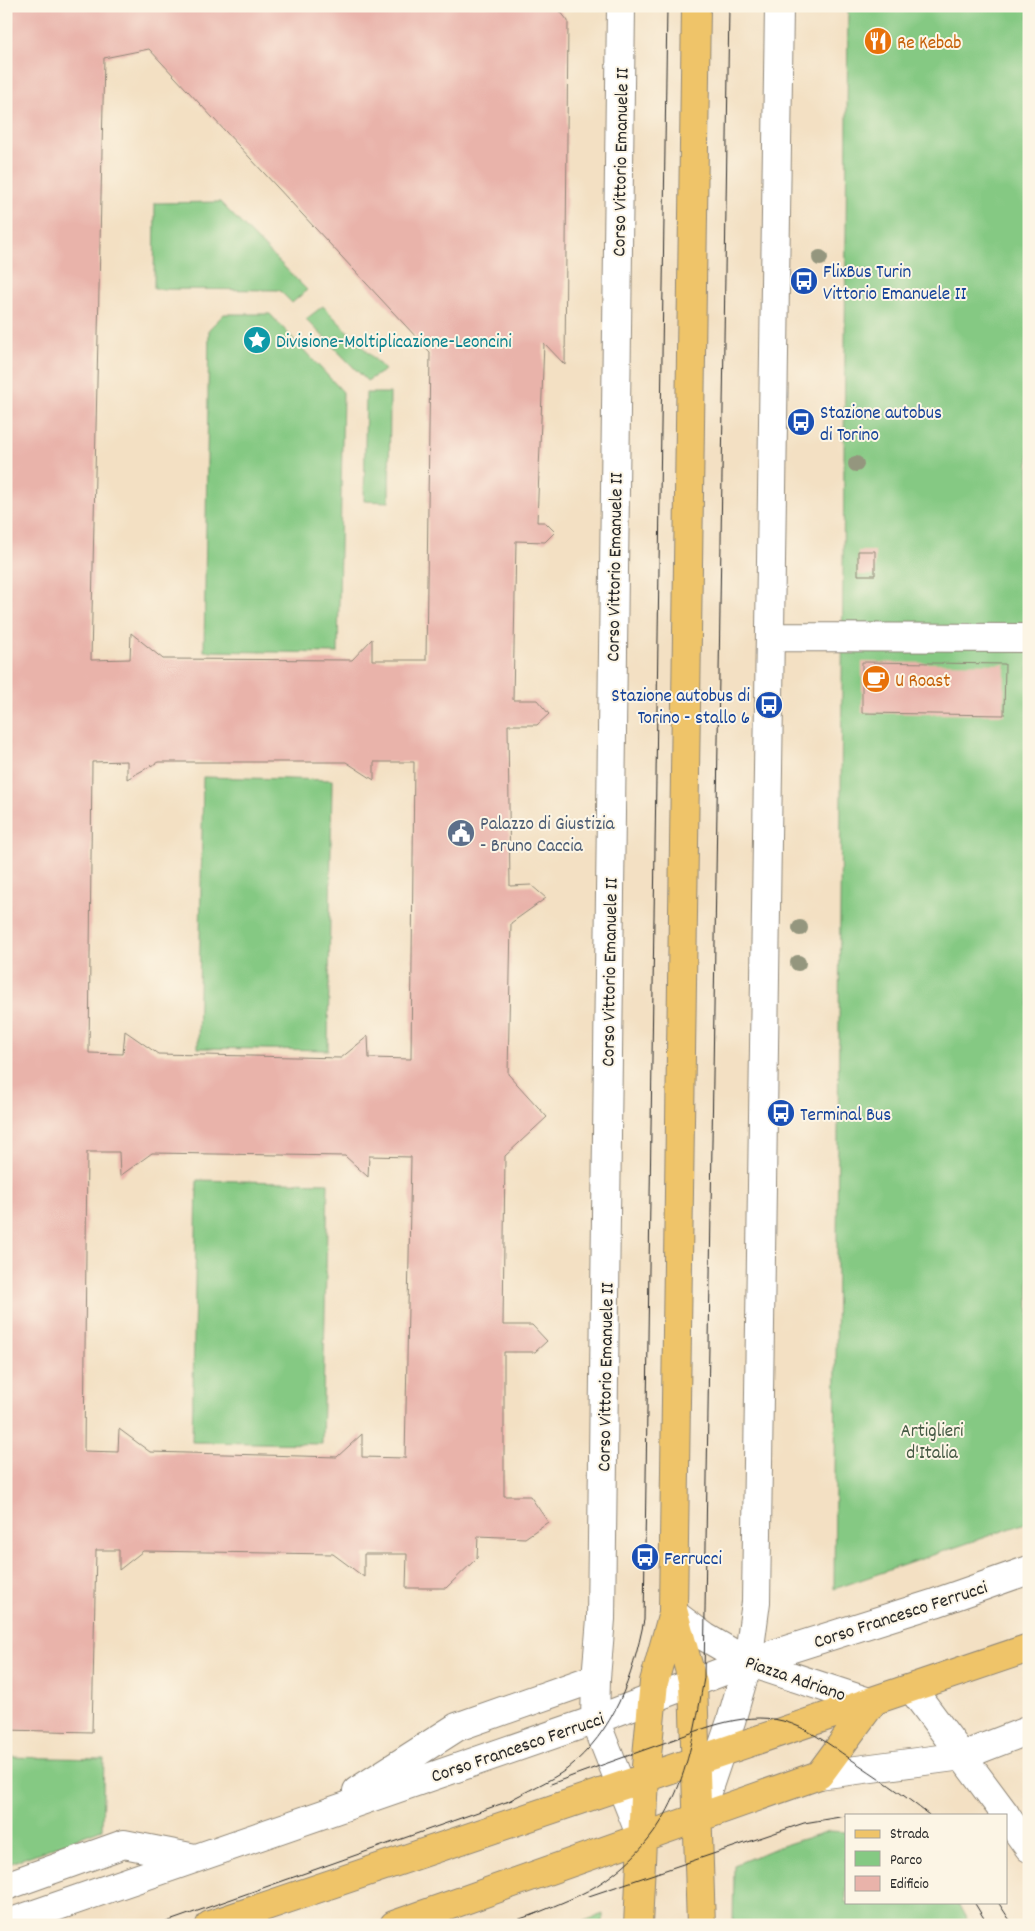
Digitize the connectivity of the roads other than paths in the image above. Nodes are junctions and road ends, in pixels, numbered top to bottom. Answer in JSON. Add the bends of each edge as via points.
{"nodes":[{"id":1,"x":620,"y":6,"type":"edge"},
{"id":2,"x":696,"y":6,"type":"edge"},
{"id":3,"x":779,"y":6,"type":"edge"},
{"id":4,"x":770,"y":637,"type":"junction"},
{"id":5,"x":1029,"y":638,"type":"edge"},
{"id":6,"x":1029,"y":1570,"type":"edge"},
{"id":7,"x":673,"y":1613,"type":"junction"},
{"id":8,"x":1029,"y":1648,"type":"edge"},
{"id":9,"x":748,"y":1662,"type":"junction"},
{"id":10,"x":596,"y":1678,"type":"junction"},
{"id":11,"x":693,"y":1683,"type":"junction"},
{"id":12,"x":912,"y":1690,"type":"junction"},
{"id":13,"x":653,"y":1696,"type":"junction"},
{"id":14,"x":872,"y":1703,"type":"junction"},
{"id":15,"x":595,"y":1720,"type":"junction"},
{"id":16,"x":1029,"y":1730,"type":"edge"},
{"id":17,"x":721,"y":1751,"type":"junction"},
{"id":18,"x":962,"y":1756,"type":"junction"},
{"id":19,"x":695,"y":1760,"type":"junction"},
{"id":20,"x":819,"y":1775,"type":"junction"},
{"id":21,"x":634,"y":1781,"type":"junction"},
{"id":22,"x":1005,"y":1814,"type":"edge"},
{"id":23,"x":320,"y":1815,"type":"junction"},
{"id":24,"x":1008,"y":1818,"type":"edge"},
{"id":25,"x":697,"y":1820,"type":"junction"},
{"id":26,"x":642,"y":1839,"type":"junction"},
{"id":27,"x":1029,"y":1848,"type":"edge"},
{"id":28,"x":196,"y":1858,"type":"junction"},
{"id":29,"x":6,"y":1886,"type":"edge"},
{"id":30,"x":6,"y":1924,"type":"edge"},
{"id":31,"x":210,"y":1925,"type":"edge"},
{"id":32,"x":394,"y":1925,"type":"edge"},
{"id":33,"x":638,"y":1925,"type":"edge"},
{"id":34,"x":701,"y":1925,"type":"edge"}],
"edges":[{"from":1,"to":10,"type":"street","name":"Corso Vittorio Emanuele II","via":[[601,1619]]},
{"from":2,"to":7,"type":"main road","name":"Corso Vittorio Emanuele II"},
{"from":3,"to":4,"type":"street","name":"Corso Vittorio Emanuele II"},
{"from":4,"to":5,"type":"street"},
{"from":4,"to":9,"type":"street","name":"Corso Vittorio Emanuele II","via":[[756,1602]]},
{"from":6,"to":9,"type":"street","name":"Corso Francesco Ferrucci"},
{"from":7,"to":9,"type":"street","name":"Piazza Adriano","via":[[705,1637]]},
{"from":7,"to":11,"type":"main road","name":"Corso Vittorio Emanuele II"},
{"from":7,"to":13,"type":"main road","name":"Corso Vittorio Emanuele II"},
{"from":8,"to":12,"type":"main road"},
{"from":9,"to":11,"type":"street","name":"Corso Francesco Ferrucci"},
{"from":9,"to":14,"type":"street","name":"Piazza Adriano"},
{"from":9,"to":17,"type":"street","name":"Corso Vittorio Emanuele II"},
{"from":10,"to":15,"type":"street","name":"Corso Vittorio Emanuele II"},
{"from":10,"to":23,"type":"street","via":[[457,1727]]},
{"from":11,"to":13,"type":"street","name":"Corso Francesco Ferrucci"},
{"from":11,"to":19,"type":"main road","name":"Corso Vittorio Emanuele II"},
{"from":12,"to":14,"type":"main road"},
{"from":12,"to":18,"type":"street"},
{"from":13,"to":15,"type":"street","name":"Corso Francesco Ferrucci"},
{"from":13,"to":21,"type":"main road","name":"Corso Vittorio Emanuele II"},
{"from":14,"to":17,"type":"main road"},
{"from":14,"to":20,"type":"main road"},
{"from":15,"to":21,"type":"street","name":"Corso Vittorio Emanuele II"},
{"from":15,"to":23,"type":"street","name":"Corso Francesco Ferrucci"},
{"from":16,"to":18,"type":"street"},
{"from":17,"to":19,"type":"main road"},
{"from":17,"to":25,"type":"street","name":"Corso Vittorio Emanuele II"},
{"from":18,"to":20,"type":"street"},
{"from":18,"to":22,"type":"street"},
{"from":19,"to":21,"type":"main road"},
{"from":19,"to":25,"type":"main road","name":"Corso Vittorio Emanuele II"},
{"from":20,"to":25,"type":"main road"},
{"from":21,"to":26,"type":"main road","name":"Corso Vittorio Emanuele II"},
{"from":21,"to":31,"type":"main road"},
{"from":23,"to":28,"type":"street","name":"Corso Francesco Ferrucci"},
{"from":24,"to":27,"type":"street"},
{"from":25,"to":26,"type":"main road"},
{"from":25,"to":34,"type":"main road","name":"Corso Vittorio Emanuele II"},
{"from":26,"to":32,"type":"main road"},
{"from":26,"to":33,"type":"main road","name":"Corso Vittorio Emanuele II"},
{"from":28,"to":29,"type":"street","via":[[124,1844]]},
{"from":28,"to":30,"type":"street","name":"Corso Francesco Ferrucci"}]}
